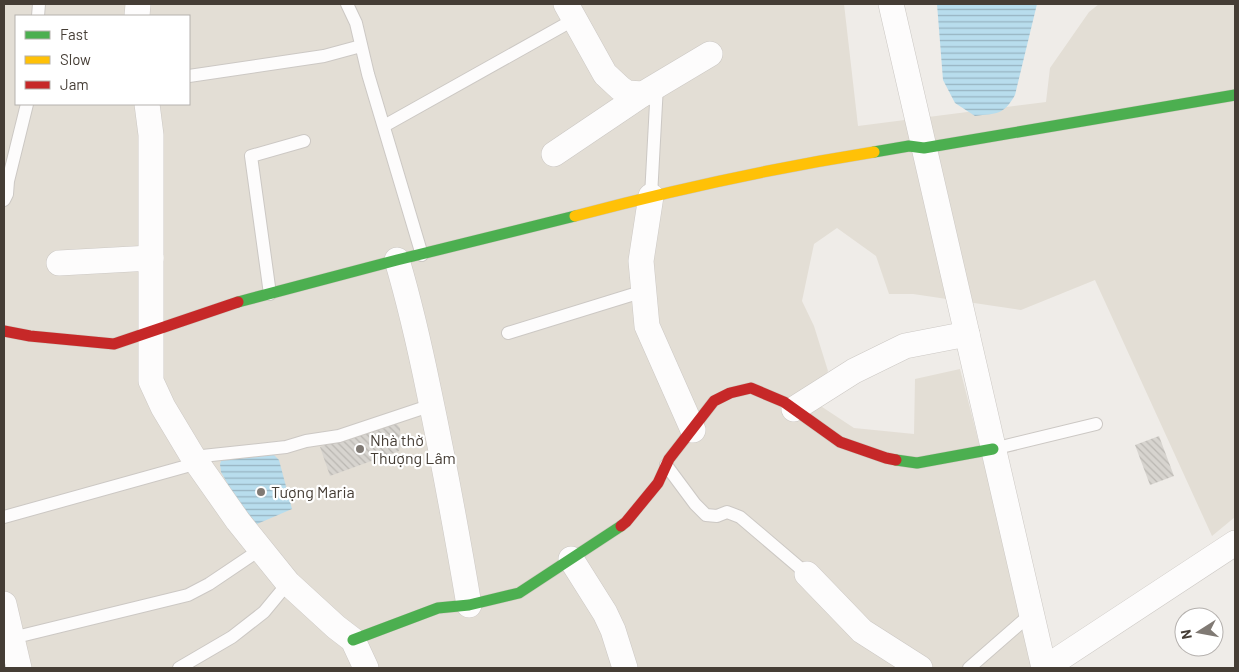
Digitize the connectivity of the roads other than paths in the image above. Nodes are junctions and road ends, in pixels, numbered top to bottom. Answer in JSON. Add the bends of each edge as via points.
{"nodes":[{"id":1,"x":346,"y":4,"type":"edge"},
{"id":2,"x":891,"y":4,"type":"edge"},
{"id":3,"x":570,"y":11,"type":"edge"},
{"id":4,"x":361,"y":46,"type":"junction"},
{"id":5,"x":710,"y":54,"type":"dead end"},
{"id":6,"x":190,"y":76,"type":"edge"},
{"id":7,"x":650,"y":89,"type":"junction"},
{"id":8,"x":1235,"y":95,"type":"edge"},
{"id":9,"x":26,"y":105,"type":"edge"},
{"id":10,"x":147,"y":105,"type":"edge"},
{"id":11,"x":384,"y":126,"type":"junction"},
{"id":12,"x":304,"y":141,"type":"dead end"},
{"id":13,"x":924,"y":148,"type":"junction"},
{"id":14,"x":554,"y":154,"type":"dead end"},
{"id":15,"x":651,"y":196,"type":"junction"},
{"id":16,"x":4,"y":200,"type":"edge"},
{"id":17,"x":422,"y":255,"type":"junction"},
{"id":18,"x":150,"y":258,"type":"junction"},
{"id":19,"x":397,"y":260,"type":"junction"},
{"id":20,"x":59,"y":263,"type":"dead end"},
{"id":21,"x":644,"y":291,"type":"junction"},
{"id":22,"x":270,"y":294,"type":"junction"},
{"id":23,"x":4,"y":331,"type":"edge"},
{"id":24,"x":150,"y":332,"type":"junction"},
{"id":25,"x":508,"y":333,"type":"dead end"},
{"id":26,"x":967,"y":334,"type":"junction"},
{"id":27,"x":432,"y":405,"type":"junction"},
{"id":28,"x":794,"y":409,"type":"junction"},
{"id":29,"x":1096,"y":424,"type":"dead end"},
{"id":30,"x":693,"y":430,"type":"junction"},
{"id":31,"x":994,"y":449,"type":"junction"},
{"id":32,"x":195,"y":460,"type":"junction"},
{"id":33,"x":666,"y":465,"type":"junction"},
{"id":34,"x":4,"y":516,"type":"edge"},
{"id":35,"x":1235,"y":543,"type":"edge"},
{"id":36,"x":261,"y":549,"type":"junction"},
{"id":37,"x":571,"y":559,"type":"junction"},
{"id":38,"x":806,"y":574,"type":"joint"},
{"id":39,"x":288,"y":583,"type":"junction"},
{"id":40,"x":4,"y":604,"type":"edge"},
{"id":41,"x":470,"y":605,"type":"junction"},
{"id":42,"x":1031,"y":614,"type":"junction"},
{"id":43,"x":353,"y":640,"type":"junction"},
{"id":44,"x":13,"y":656,"type":"edge"},
{"id":45,"x":179,"y":668,"type":"edge"},
{"id":46,"x":366,"y":668,"type":"edge"},
{"id":47,"x":624,"y":668,"type":"edge"},
{"id":48,"x":920,"y":668,"type":"edge"},
{"id":49,"x":969,"y":668,"type":"edge"},
{"id":50,"x":1045,"y":668,"type":"edge"}],
"edges":[{"from":1,"to":4,"type":"lane","via":[[356,23]]},
{"from":2,"to":13,"type":"street"},
{"from":3,"to":7,"type":"street","via":[[605,74],[627,93]]},
{"from":3,"to":11,"type":"lane"},
{"from":4,"to":6,"type":"lane","via":[[324,56]]},
{"from":4,"to":11,"type":"lane"},
{"from":5,"to":7,"type":"street"},
{"from":7,"to":14,"type":"street"},
{"from":7,"to":15,"type":"lane"},
{"from":8,"to":13,"type":"street"},
{"from":9,"to":16,"type":"lane"},
{"from":10,"to":18,"type":"street","via":[[151,134]]},
{"from":11,"to":17,"type":"lane"},
{"from":12,"to":22,"type":"lane","via":[[250,156]]},
{"from":13,"to":15,"type":"street","via":[[909,146],[835,158]]},
{"from":13,"to":26,"type":"street"},
{"from":15,"to":17,"type":"street"},
{"from":15,"to":21,"type":"street","via":[[641,261]]},
{"from":17,"to":19,"type":"street"},
{"from":18,"to":20,"type":"street"},
{"from":18,"to":24,"type":"street"},
{"from":19,"to":22,"type":"street"},
{"from":19,"to":27,"type":"street","via":[[410,302]]},
{"from":21,"to":25,"type":"lane"},
{"from":21,"to":30,"type":"street","via":[[648,326]]},
{"from":22,"to":24,"type":"street"},
{"from":23,"to":24,"type":"street","via":[[114,344]]},
{"from":24,"to":32,"type":"street","via":[[151,381]]},
{"from":26,"to":28,"type":"street","via":[[905,346],[854,371]]},
{"from":26,"to":31,"type":"street"},
{"from":27,"to":32,"type":"lane","via":[[340,436]]},
{"from":27,"to":41,"type":"street"},
{"from":28,"to":30,"type":"street","via":[[751,388],[730,392],[714,401]]},
{"from":28,"to":31,"type":"street","via":[[840,442],[886,458],[917,463]]},
{"from":29,"to":31,"type":"lane"},
{"from":30,"to":33,"type":"street"},
{"from":31,"to":42,"type":"street"},
{"from":32,"to":34,"type":"lane"},
{"from":32,"to":36,"type":"street"},
{"from":33,"to":37,"type":"street","via":[[658,483],[626,522]]},
{"from":33,"to":38,"type":"lane","via":[[706,516],[727,512],[740,517]]},
{"from":35,"to":50,"type":"street"},
{"from":36,"to":39,"type":"street"},
{"from":36,"to":44,"type":"lane","via":[[209,584],[188,594]]},
{"from":37,"to":41,"type":"street","via":[[519,593]]},
{"from":37,"to":47,"type":"street","via":[[605,613]]},
{"from":38,"to":48,"type":"street","via":[[862,631]]},
{"from":39,"to":43,"type":"street"},
{"from":39,"to":45,"type":"lane","via":[[264,612],[232,637]]},
{"from":40,"to":44,"type":"street"},
{"from":41,"to":43,"type":"street","via":[[438,608]]},
{"from":42,"to":49,"type":"lane"},
{"from":42,"to":50,"type":"street"},
{"from":43,"to":46,"type":"street"}]}
